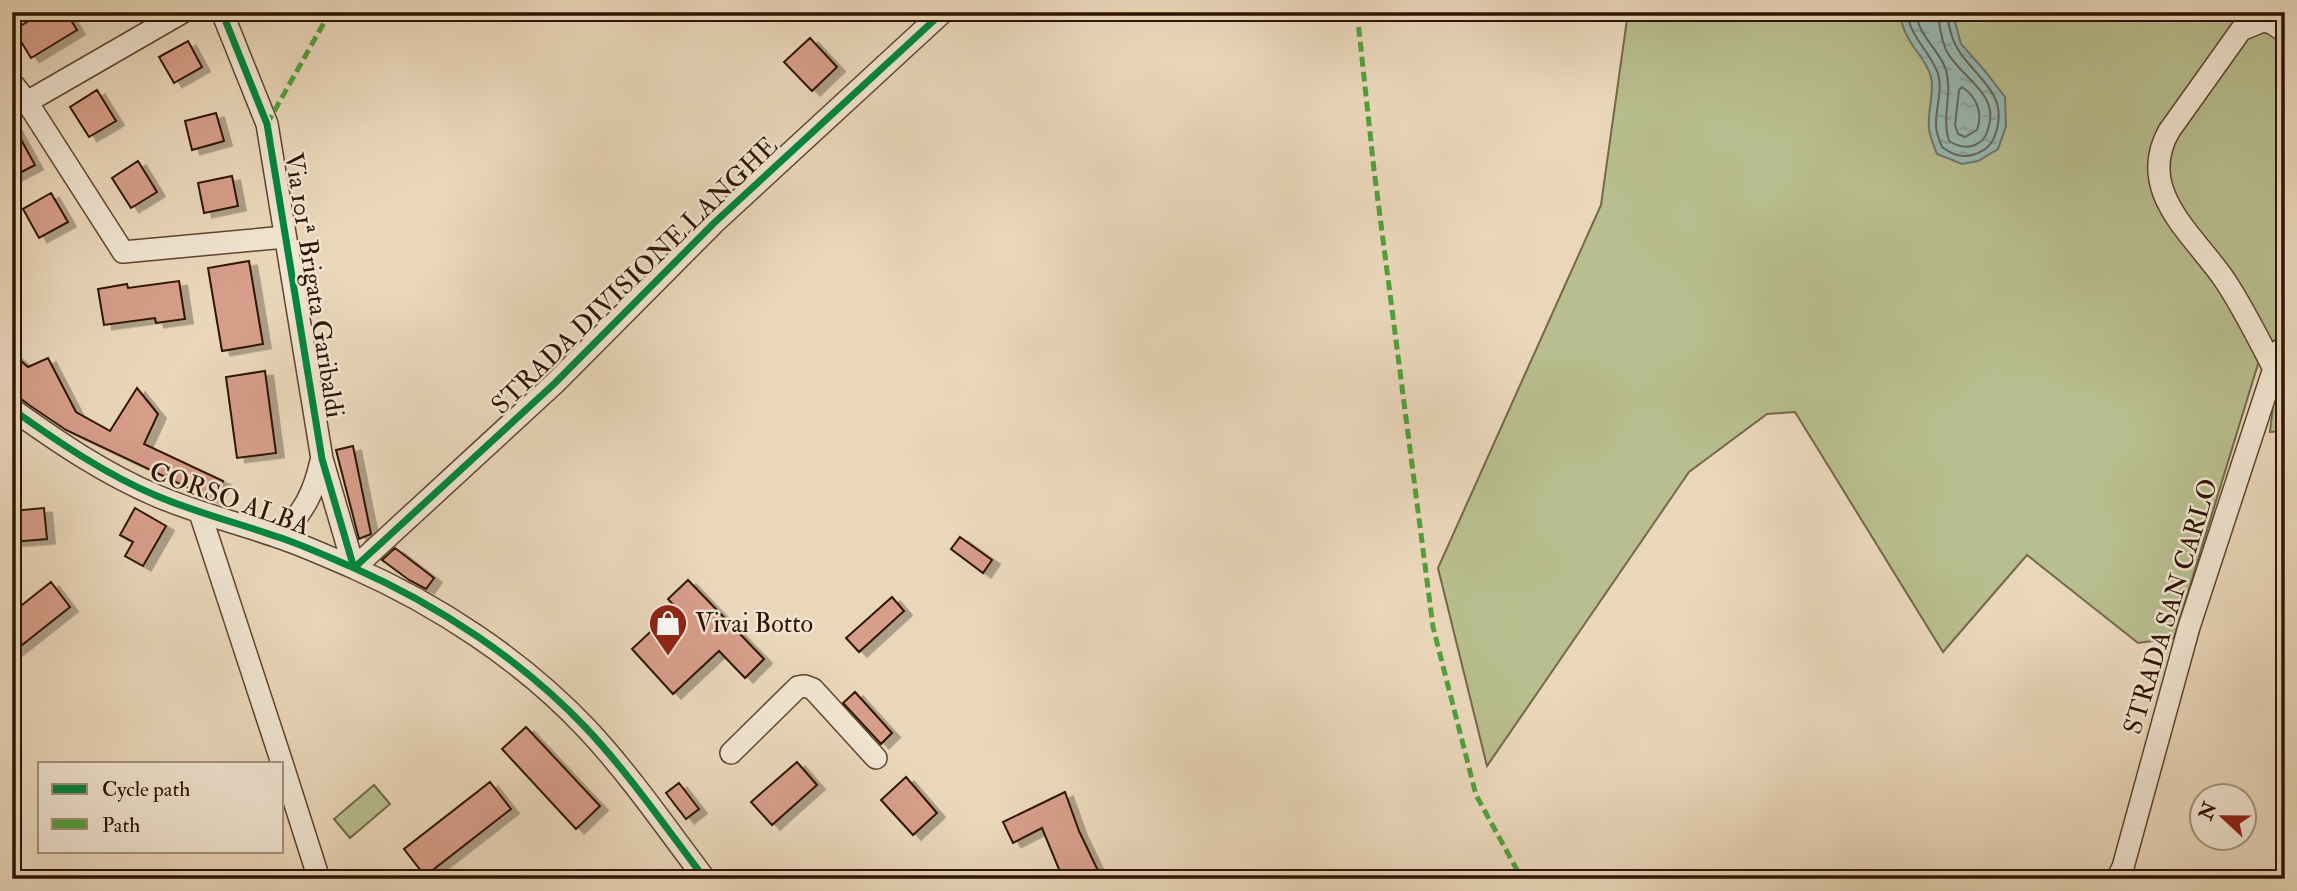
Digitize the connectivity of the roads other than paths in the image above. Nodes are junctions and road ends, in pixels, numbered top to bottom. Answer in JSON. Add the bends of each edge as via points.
{"nodes":[{"id":1,"x":183,"y":12,"type":"edge"},
{"id":2,"x":222,"y":12,"type":"edge"},
{"id":3,"x":943,"y":12,"type":"edge"},
{"id":4,"x":2285,"y":32,"type":"edge"},
{"id":5,"x":12,"y":83,"type":"edge"},
{"id":6,"x":27,"y":102,"type":"junction"},
{"id":7,"x":285,"y":237,"type":"junction"},
{"id":8,"x":18,"y":421,"type":"edge"},
{"id":9,"x":322,"y":459,"type":"junction"},
{"id":10,"x":200,"y":513,"type":"junction"},
{"id":11,"x":280,"y":537,"type":"junction"},
{"id":12,"x":354,"y":568,"type":"junction"},
{"id":13,"x":731,"y":753,"type":"dead end"},
{"id":14,"x":876,"y":758,"type":"dead end"},
{"id":15,"x":282,"y":762,"type":"edge"},
{"id":16,"x":284,"y":769,"type":"edge"},
{"id":17,"x":319,"y":879,"type":"edge"},
{"id":18,"x":705,"y":879,"type":"edge"},
{"id":19,"x":2117,"y":879,"type":"edge"}],
"edges":[{"from":1,"to":6,"type":"street"},
{"from":2,"to":7,"type":"street","name":"Via 101ª Brigata Garibaldi","via":[[267,124]]},
{"from":3,"to":12,"type":"street","name":"STRADA DIVISIONE LANGHE"},
{"from":4,"to":19,"type":"street","name":"STRADA SAN CARLO","via":[[2263,22],[2241,30],[2164,143],[2161,168],[2168,206],[2277,359],[2189,627]]},
{"from":5,"to":6,"type":"street"},
{"from":6,"to":7,"type":"street","via":[[123,252]]},
{"from":7,"to":9,"type":"street","name":"Via 101ª Brigata Garibaldi"},
{"from":8,"to":10,"type":"street","name":"CORSO ALBA","via":[[117,477]]},
{"from":9,"to":11,"type":"street","name":"Via 101ª Brigata Garibaldi","via":[[316,486]]},
{"from":9,"to":12,"type":"street","name":"Via 101ª Brigata Garibaldi"},
{"from":10,"to":11,"type":"street","name":"CORSO ALBA"},
{"from":10,"to":15,"type":"street"},
{"from":11,"to":12,"type":"street","name":"CORSO ALBA"},
{"from":12,"to":18,"type":"street","name":"CORSO ALBA","via":[[443,615],[538,685],[587,729]]},
{"from":13,"to":14,"type":"street","via":[[805,686],[813,689]]},
{"from":16,"to":17,"type":"street"}]}
